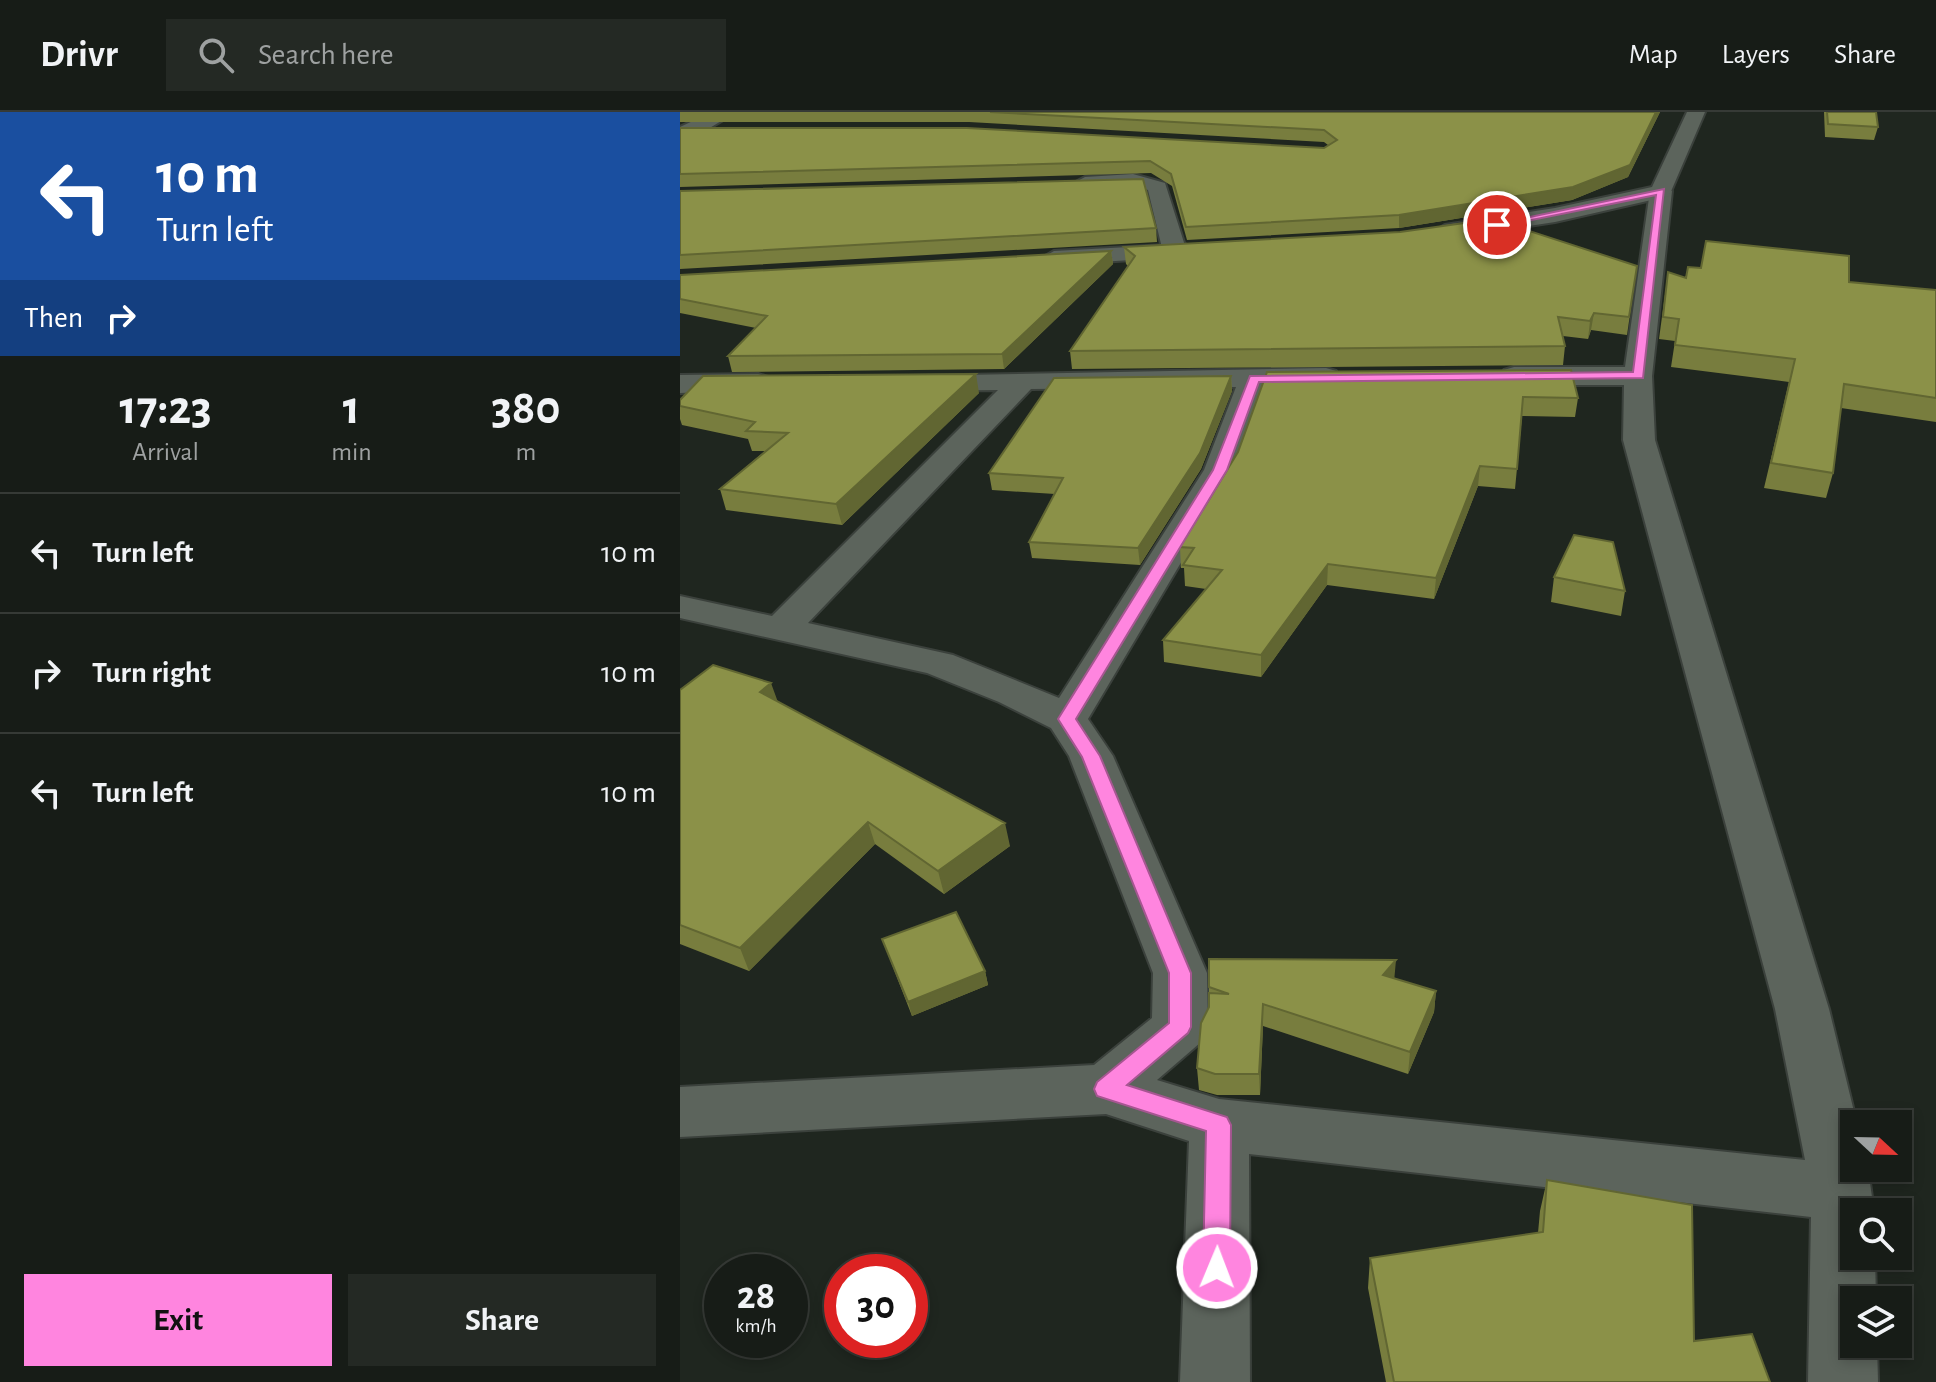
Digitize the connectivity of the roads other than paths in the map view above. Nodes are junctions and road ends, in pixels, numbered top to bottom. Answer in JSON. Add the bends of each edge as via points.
{"nodes":[{"id":1,"x":727,"y":112,"type":"edge"},
{"id":2,"x":1696,"y":112,"type":"edge"},
{"id":3,"x":733,"y":131,"type":"edge"},
{"id":4,"x":682,"y":134,"type":"edge"},
{"id":5,"x":1070,"y":183,"type":"edge"},
{"id":6,"x":1661,"y":191,"type":"junction"},
{"id":7,"x":1427,"y":235,"type":"edge"},
{"id":8,"x":1204,"y":250,"type":"edge"},
{"id":9,"x":1175,"y":252,"type":"junction"},
{"id":10,"x":1031,"y":259,"type":"edge"},
{"id":11,"x":1486,"y":375,"type":"edge"},
{"id":12,"x":1638,"y":376,"type":"junction"},
{"id":13,"x":1347,"y":377,"type":"edge"},
{"id":14,"x":1254,"y":378,"type":"junction"},
{"id":15,"x":1024,"y":380,"type":"junction"},
{"id":16,"x":780,"y":382,"type":"edge"},
{"id":17,"x":887,"y":383,"type":"edge"},
{"id":18,"x":680,"y":384,"type":"edge"},
{"id":19,"x":680,"y":607,"type":"edge"},
{"id":20,"x":782,"y":628,"type":"junction"},
{"id":21,"x":1067,"y":719,"type":"junction"},
{"id":22,"x":1106,"y":1089,"type":"junction"},
{"id":23,"x":680,"y":1112,"type":"edge"},
{"id":24,"x":1219,"y":1125,"type":"junction"},
{"id":25,"x":1843,"y":1192,"type":"junction"},
{"id":26,"x":1215,"y":1382,"type":"edge"},
{"id":27,"x":1843,"y":1382,"type":"edge"}],
"edges":[{"from":1,"to":4,"type":"street"},
{"from":2,"to":6,"type":"street"},
{"from":3,"to":4,"type":"street"},
{"from":5,"to":9,"type":"street","via":[[1151,182],[1158,187]]},
{"from":6,"to":7,"type":"street"},
{"from":6,"to":12,"type":"street"},
{"from":8,"to":9,"type":"street"},
{"from":9,"to":10,"type":"street"},
{"from":11,"to":12,"type":"street"},
{"from":12,"to":25,"type":"street","via":[[1639,440],[1645,465],[1802,1009]]},
{"from":13,"to":14,"type":"street"},
{"from":14,"to":15,"type":"street"},
{"from":14,"to":21,"type":"street","via":[[1220,470]]},
{"from":15,"to":17,"type":"street"},
{"from":15,"to":20,"type":"street"},
{"from":16,"to":18,"type":"street"},
{"from":19,"to":20,"type":"street"},
{"from":20,"to":21,"type":"street","via":[[939,664]]},
{"from":21,"to":22,"type":"street","via":[[1091,756],[1180,973],[1180,1027]]},
{"from":22,"to":23,"type":"street"},
{"from":22,"to":24,"type":"street"},
{"from":24,"to":25,"type":"street"},
{"from":24,"to":26,"type":"street"},
{"from":25,"to":27,"type":"street"}]}
